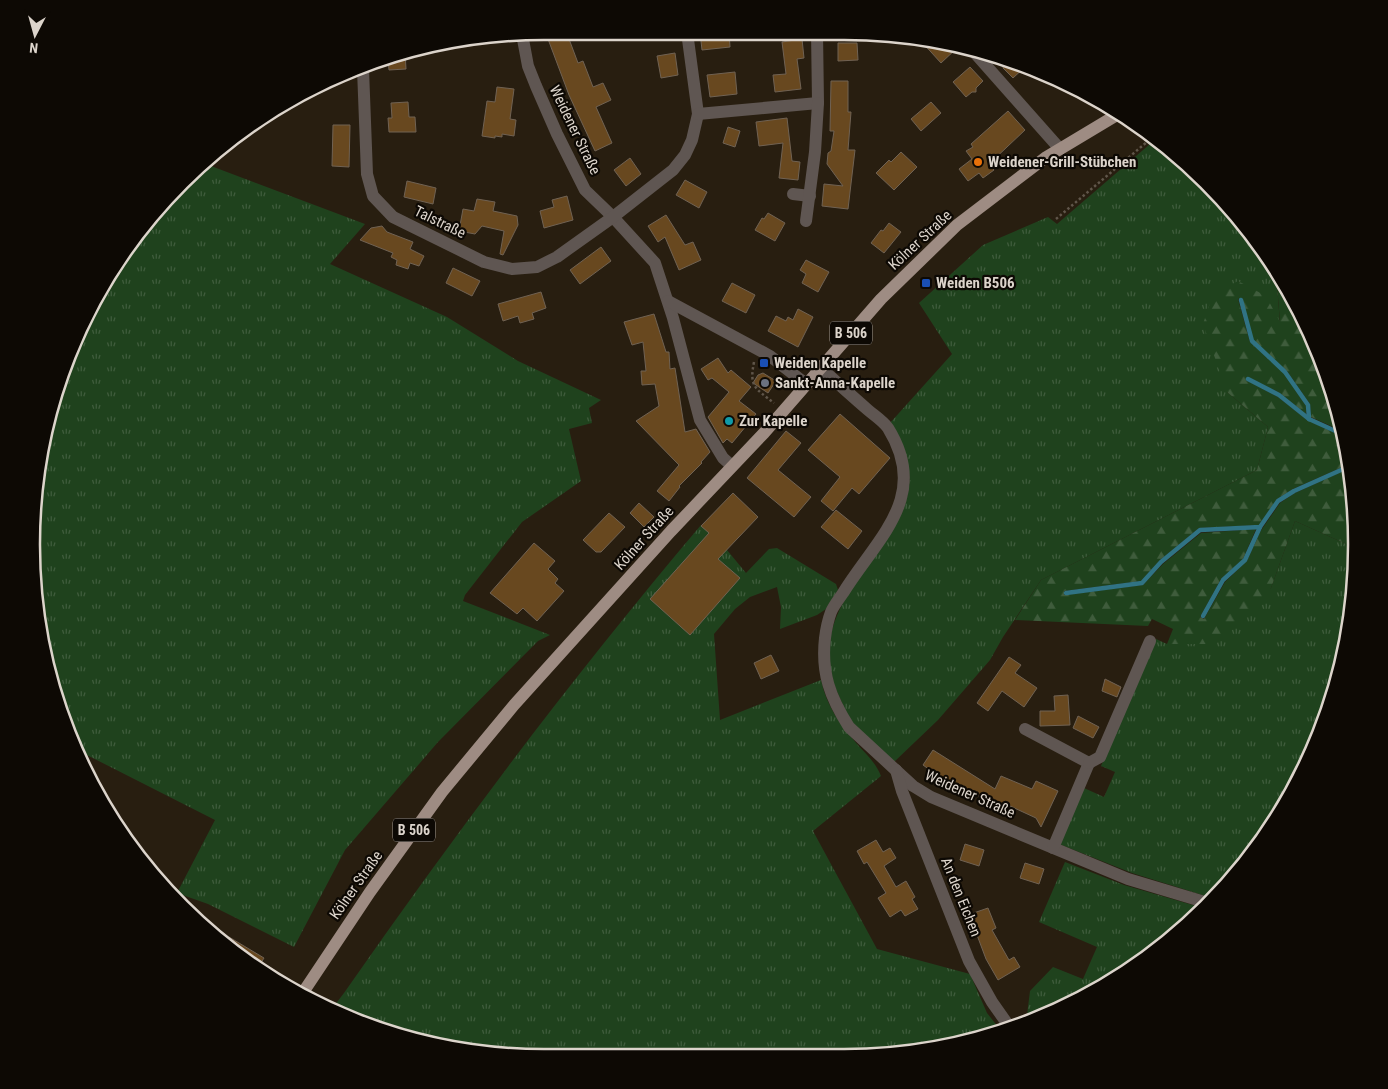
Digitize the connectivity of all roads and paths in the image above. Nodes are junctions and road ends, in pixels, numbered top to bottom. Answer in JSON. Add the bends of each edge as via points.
{"nodes":[{"id":1,"x":688,"y":40,"type":"edge"},
{"id":2,"x":817,"y":40,"type":"edge"},
{"id":3,"x":523,"y":41,"type":"edge"},
{"id":4,"x":980,"y":59,"type":"edge"},
{"id":5,"x":363,"y":74,"type":"edge"},
{"id":6,"x":818,"y":103,"type":"junction"},
{"id":7,"x":698,"y":114,"type":"junction"},
{"id":8,"x":1112,"y":118,"type":"edge"},
{"id":9,"x":1147,"y":142,"type":"edge"},
{"id":10,"x":1060,"y":149,"type":"junction"},
{"id":11,"x":793,"y":194,"type":"dead end"},
{"id":12,"x":810,"y":196,"type":"junction"},
{"id":13,"x":613,"y":217,"type":"junction"},
{"id":14,"x":1056,"y":219,"type":"dead end"},
{"id":15,"x":806,"y":222,"type":"dead end"},
{"id":16,"x":668,"y":301,"type":"junction"},
{"id":17,"x":820,"y":368,"type":"junction"},
{"id":18,"x":751,"y":371,"type":"dead end"},
{"id":19,"x":806,"y":384,"type":"junction"},
{"id":20,"x":783,"y":410,"type":"junction"},
{"id":21,"x":732,"y":466,"type":"junction"},
{"id":22,"x":1150,"y":641,"type":"dead end"},
{"id":23,"x":1025,"y":729,"type":"dead end"},
{"id":24,"x":1089,"y":763,"type":"junction"},
{"id":25,"x":896,"y":770,"type":"junction"},
{"id":26,"x":1053,"y":848,"type":"junction"},
{"id":27,"x":1200,"y":901,"type":"edge"},
{"id":28,"x":306,"y":989,"type":"edge"},
{"id":29,"x":1006,"y":1022,"type":"edge"}],
"edges":[{"from":1,"to":7,"type":"street"},
{"from":2,"to":6,"type":"street"},
{"from":3,"to":13,"type":"street","name":"Weidener Straße","via":[[528,66],[556,134],[585,190]]},
{"from":4,"to":10,"type":"street"},
{"from":5,"to":13,"type":"street","name":"Talstraße","via":[[367,174],[373,196],[393,217],[484,262],[512,269],[537,267],[557,257]]},
{"from":6,"to":7,"type":"street"},
{"from":6,"to":12,"type":"street"},
{"from":7,"to":13,"type":"street","name":"Talstraße","via":[[692,140],[673,170]]},
{"from":8,"to":10,"type":"main road","name":"Kölner Straße","number":"B 506"},
{"from":9,"to":14,"type":"path"},
{"from":10,"to":17,"type":"main road","name":"Kölner Straße","number":"B 506","via":[[957,226],[881,299]]},
{"from":11,"to":12,"type":"street"},
{"from":12,"to":15,"type":"street"},
{"from":13,"to":16,"type":"street","name":"Weidener Straße","via":[[655,263]]},
{"from":16,"to":19,"type":"street","via":[[777,360]]},
{"from":16,"to":21,"type":"street","name":"Weidener Straße","via":[[700,420],[723,458]]},
{"from":17,"to":19,"type":"main road","name":"Kölner Straße","number":"B 506"},
{"from":17,"to":25,"type":"street","name":"Weidener Straße","via":[[886,426],[895,440],[904,471],[904,488],[892,522],[831,612],[824,650],[828,687],[849,727]]},
{"from":18,"to":20,"type":"path","via":[[754,387]]},
{"from":19,"to":20,"type":"main road","name":"Kölner Straße","number":"B 506"},
{"from":20,"to":21,"type":"main road","name":"Kölner Straße","number":"B 506"},
{"from":21,"to":28,"type":"main road","name":"Kölner Straße","number":"B 506","via":[[514,705],[442,792]]},
{"from":22,"to":24,"type":"street","via":[[1100,757]]},
{"from":23,"to":24,"type":"street"},
{"from":24,"to":26,"type":"street","via":[[1086,785]]},
{"from":25,"to":26,"type":"street","name":"Weidener Straße","via":[[931,797]]},
{"from":25,"to":29,"type":"street","name":"An den Eichen","via":[[969,961]]},
{"from":26,"to":27,"type":"street","name":"Weidener Straße","via":[[1128,879]]}]}
